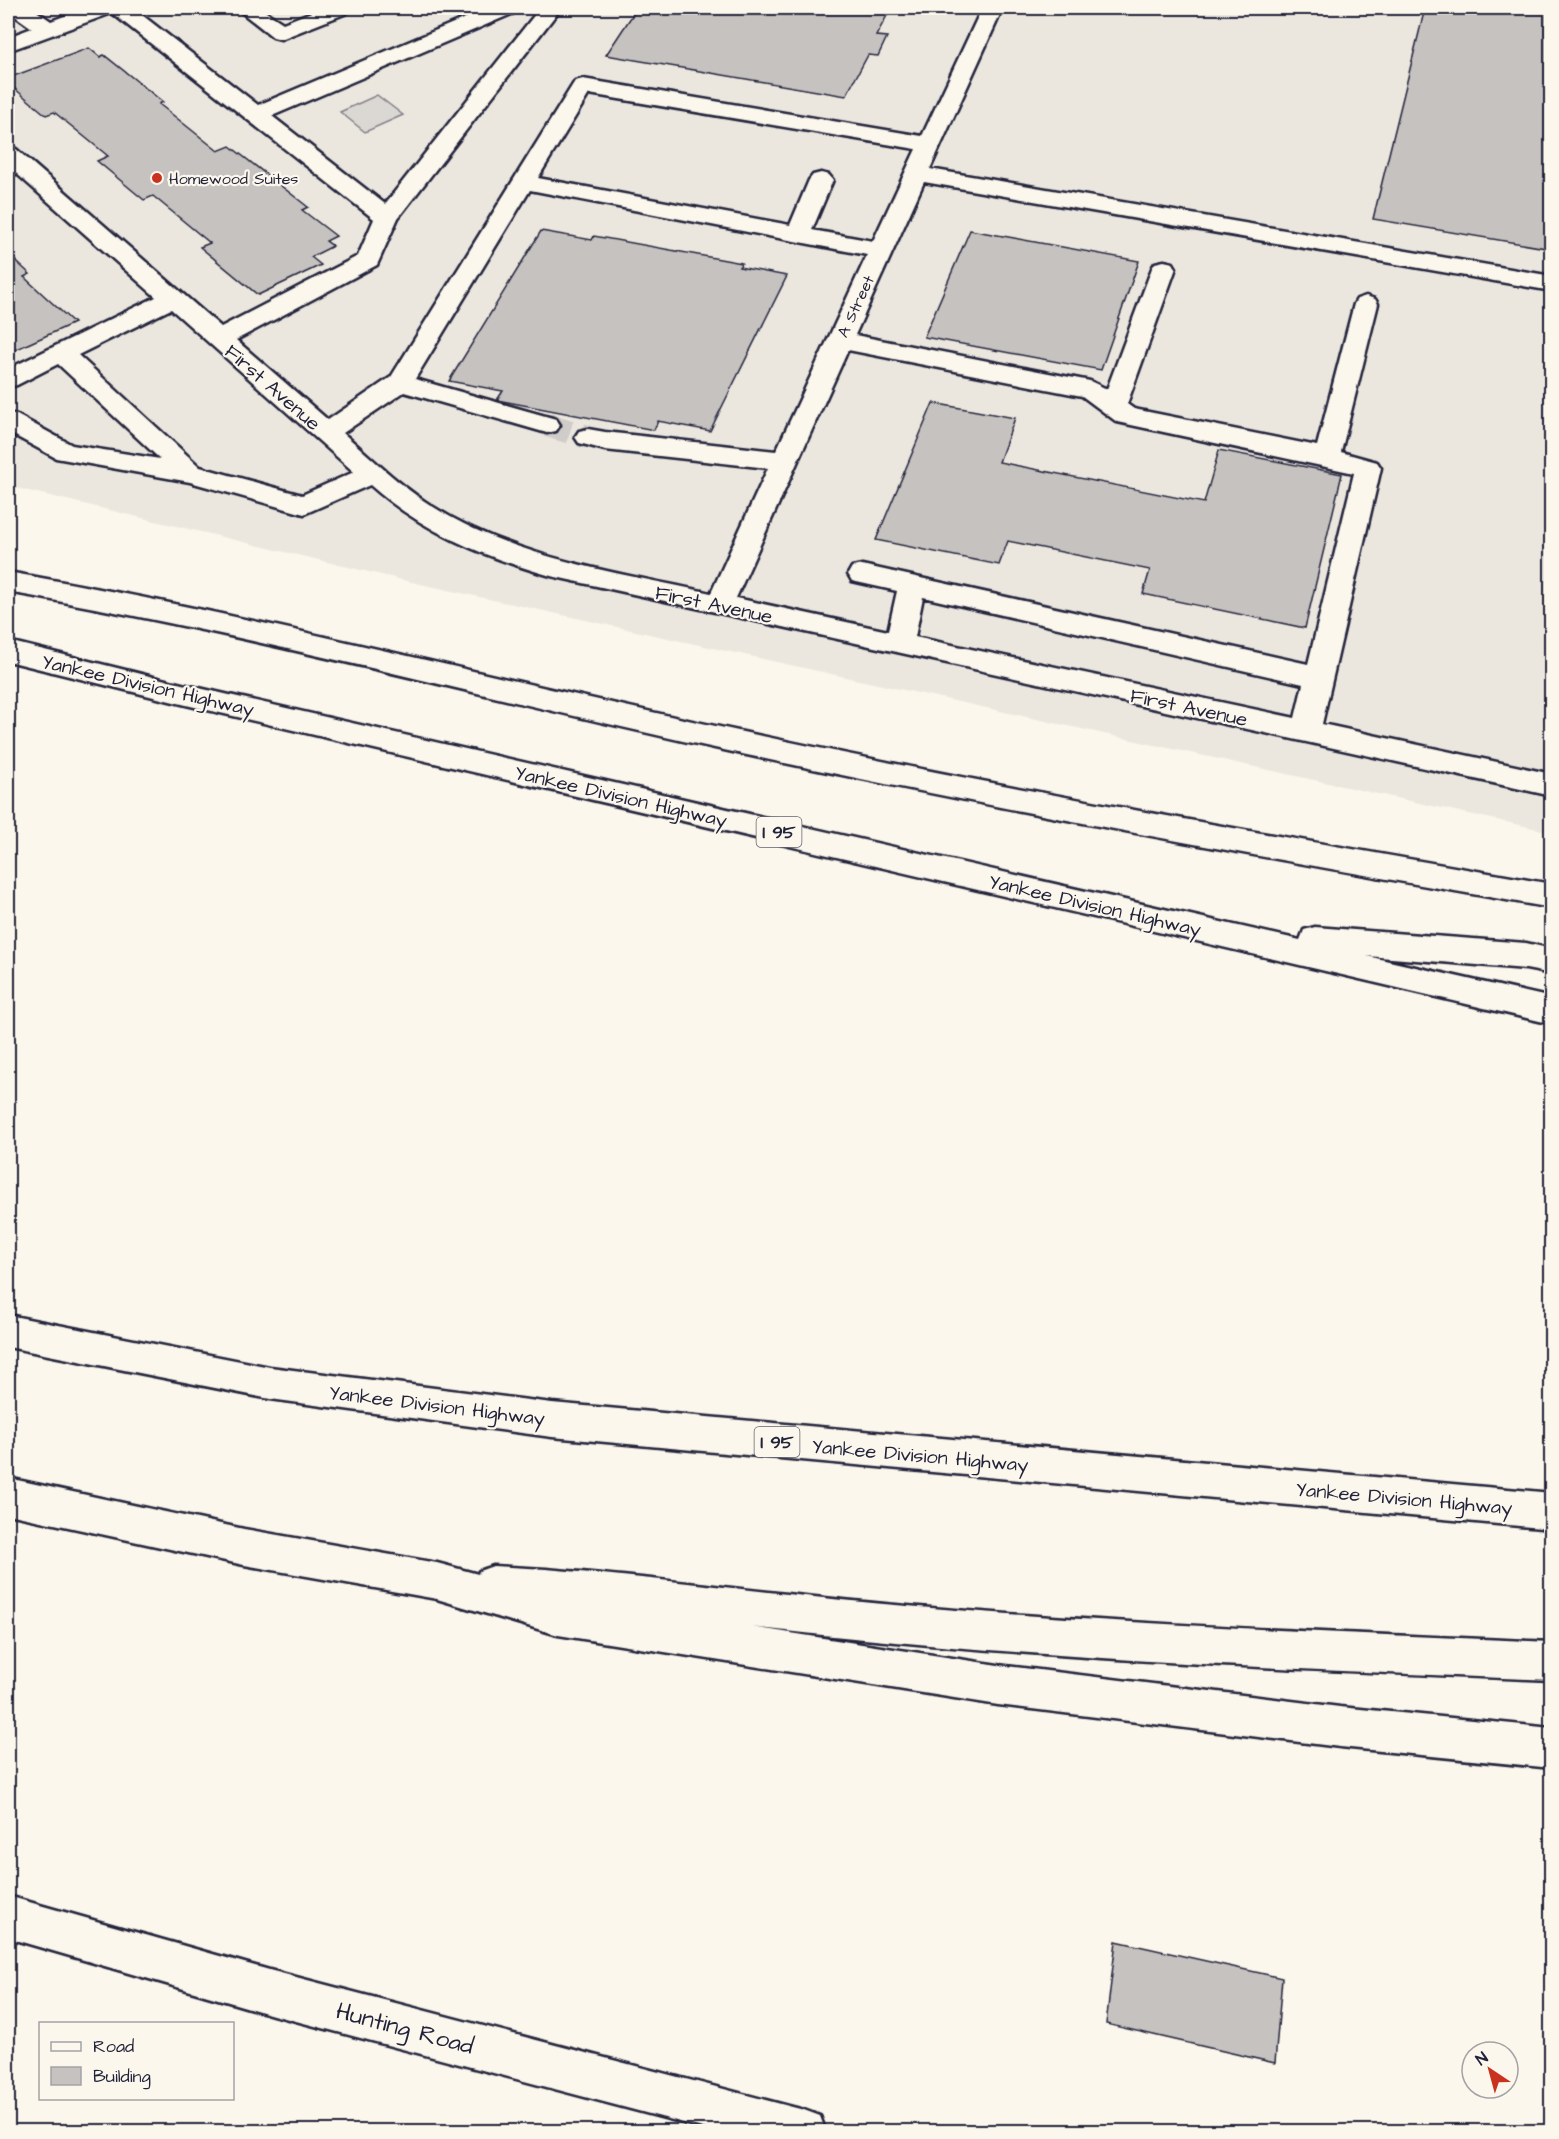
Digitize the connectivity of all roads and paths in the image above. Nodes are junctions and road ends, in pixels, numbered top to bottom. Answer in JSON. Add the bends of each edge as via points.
{"nodes":[{"id":1,"x":19,"y":8,"type":"edge"},
{"id":2,"x":105,"y":8,"type":"edge"},
{"id":3,"x":120,"y":8,"type":"edge"},
{"id":4,"x":247,"y":8,"type":"edge"},
{"id":5,"x":339,"y":8,"type":"edge"},
{"id":6,"x":506,"y":8,"type":"edge"},
{"id":7,"x":551,"y":8,"type":"edge"},
{"id":8,"x":992,"y":8,"type":"edge"},
{"id":9,"x":47,"y":28,"type":"junction"},
{"id":10,"x":8,"y":44,"type":"edge"},
{"id":11,"x":256,"y":114,"type":"junction"},
{"id":12,"x":929,"y":144,"type":"junction"},
{"id":13,"x":9,"y":158,"type":"edge"},
{"id":14,"x":916,"y":174,"type":"junction"},
{"id":15,"x":821,"y":180,"type":"dead end"},
{"id":16,"x":524,"y":182,"type":"junction"},
{"id":17,"x":387,"y":217,"type":"junction"},
{"id":18,"x":798,"y":234,"type":"junction"},
{"id":19,"x":881,"y":250,"type":"junction"},
{"id":20,"x":1164,"y":268,"type":"dead end"},
{"id":21,"x":1551,"y":284,"type":"edge"},
{"id":22,"x":172,"y":299,"type":"junction"},
{"id":23,"x":1366,"y":304,"type":"dead end"},
{"id":24,"x":218,"y":339,"type":"junction"},
{"id":25,"x":839,"y":340,"type":"junction"},
{"id":26,"x":61,"y":353,"type":"junction"},
{"id":27,"x":8,"y":379,"type":"edge"},
{"id":28,"x":400,"y":383,"type":"junction"},
{"id":29,"x":1113,"y":406,"type":"junction"},
{"id":30,"x":8,"y":421,"type":"edge"},
{"id":31,"x":546,"y":425,"type":"tunnel mouth"},
{"id":32,"x":326,"y":434,"type":"junction"},
{"id":33,"x":588,"y":437,"type":"tunnel mouth"},
{"id":34,"x":1327,"y":457,"type":"junction"},
{"id":35,"x":784,"y":461,"type":"junction"},
{"id":36,"x":191,"y":473,"type":"junction"},
{"id":37,"x":372,"y":474,"type":"junction"},
{"id":38,"x":8,"y":566,"type":"edge"},
{"id":39,"x":862,"y":574,"type":"dead end"},
{"id":40,"x":8,"y":582,"type":"edge"},
{"id":41,"x":912,"y":586,"type":"junction"},
{"id":42,"x":117,"y":601,"type":"junction"},
{"id":43,"x":718,"y":605,"type":"junction"},
{"id":44,"x":899,"y":644,"type":"junction"},
{"id":45,"x":8,"y":651,"type":"edge"},
{"id":46,"x":1319,"y":676,"type":"junction"},
{"id":47,"x":1306,"y":732,"type":"junction"},
{"id":48,"x":1551,"y":785,"type":"edge"},
{"id":49,"x":1551,"y":896,"type":"edge"},
{"id":50,"x":1204,"y":931,"type":"junction"},
{"id":51,"x":1551,"y":962,"type":"edge"},
{"id":52,"x":1551,"y":1011,"type":"edge"},
{"id":53,"x":8,"y":1331,"type":"edge"},
{"id":54,"x":8,"y":1496,"type":"edge"},
{"id":55,"x":1551,"y":1511,"type":"edge"},
{"id":56,"x":437,"y":1581,"type":"junction"},
{"id":57,"x":1551,"y":1661,"type":"edge"},
{"id":58,"x":1551,"y":1748,"type":"edge"},
{"id":59,"x":8,"y":1917,"type":"edge"},
{"id":60,"x":804,"y":2132,"type":"edge"}],
"edges":[{"from":1,"to":9,"type":"main road"},
{"from":2,"to":9,"type":"main road"},
{"from":3,"to":11,"type":"main road"},
{"from":4,"to":5,"type":"main road","via":[[281,32]]},
{"from":6,"to":11,"type":"main road"},
{"from":7,"to":17,"type":"main road"},
{"from":8,"to":12,"type":"main road","name":"A Street"},
{"from":9,"to":10,"type":"main road"},
{"from":11,"to":17,"type":"main road"},
{"from":12,"to":14,"type":"main road","name":"A Street"},
{"from":12,"to":16,"type":"main road","via":[[583,86]]},
{"from":13,"to":22,"type":"main road","name":"First Avenue"},
{"from":14,"to":19,"type":"main road","name":"A Street"},
{"from":14,"to":21,"type":"main road"},
{"from":15,"to":18,"type":"main road"},
{"from":16,"to":18,"type":"main road"},
{"from":16,"to":28,"type":"main road"},
{"from":17,"to":24,"type":"main road","via":[[368,260]]},
{"from":18,"to":19,"type":"main road"},
{"from":19,"to":25,"type":"main road","name":"A Street"},
{"from":20,"to":29,"type":"main road"},
{"from":22,"to":24,"type":"main road","name":"First Avenue"},
{"from":22,"to":26,"type":"main road"},
{"from":23,"to":34,"type":"main road"},
{"from":24,"to":32,"type":"main road","name":"First Avenue"},
{"from":25,"to":29,"type":"main road","via":[[1090,389]]},
{"from":25,"to":35,"type":"main road","name":"A Street"},
{"from":26,"to":27,"type":"main road"},
{"from":26,"to":36,"type":"main road"},
{"from":28,"to":31,"type":"main road"},
{"from":28,"to":32,"type":"main road"},
{"from":29,"to":34,"type":"main road","via":[[1126,416]]},
{"from":30,"to":36,"type":"main road","via":[[65,452]]},
{"from":32,"to":37,"type":"main road","name":"First Avenue"},
{"from":33,"to":35,"type":"main road"},
{"from":34,"to":46,"type":"main road","via":[[1368,468]]},
{"from":35,"to":43,"type":"main road","name":"A Street"},
{"from":36,"to":37,"type":"main road","via":[[304,506]]},
{"from":37,"to":43,"type":"main road","name":"First Avenue","via":[[421,513],[487,547],[542,566]]},
{"from":38,"to":42,"type":"main road"},
{"from":39,"to":41,"type":"main road"},
{"from":40,"to":42,"type":"main road"},
{"from":41,"to":44,"type":"main road"},
{"from":41,"to":46,"type":"main road"},
{"from":42,"to":49,"type":"main road","via":[[731,741],[1211,837]]},
{"from":43,"to":44,"type":"main road","name":"First Avenue"},
{"from":44,"to":47,"type":"main road","name":"First Avenue"},
{"from":45,"to":50,"type":"main road","name":"Yankee Division Highway","number":"I 95"},
{"from":46,"to":47,"type":"main road"},
{"from":47,"to":48,"type":"main road","name":"First Avenue"},
{"from":50,"to":51,"type":"main road","via":[[1526,956]]},
{"from":50,"to":52,"type":"main road","name":"Yankee Division Highway","number":"I 95"},
{"from":53,"to":55,"type":"main road","name":"Yankee Division Highway","number":"I 95","via":[[270,1383],[552,1420]]},
{"from":54,"to":56,"type":"main road","via":[[244,1547]]},
{"from":56,"to":57,"type":"main road","via":[[565,1587],[876,1622],[1042,1636]]},
{"from":56,"to":58,"type":"main road","via":[[558,1616],[859,1665],[1340,1727]]},
{"from":59,"to":60,"type":"main road","name":"Hunting Road","via":[[284,1996]]}]}
